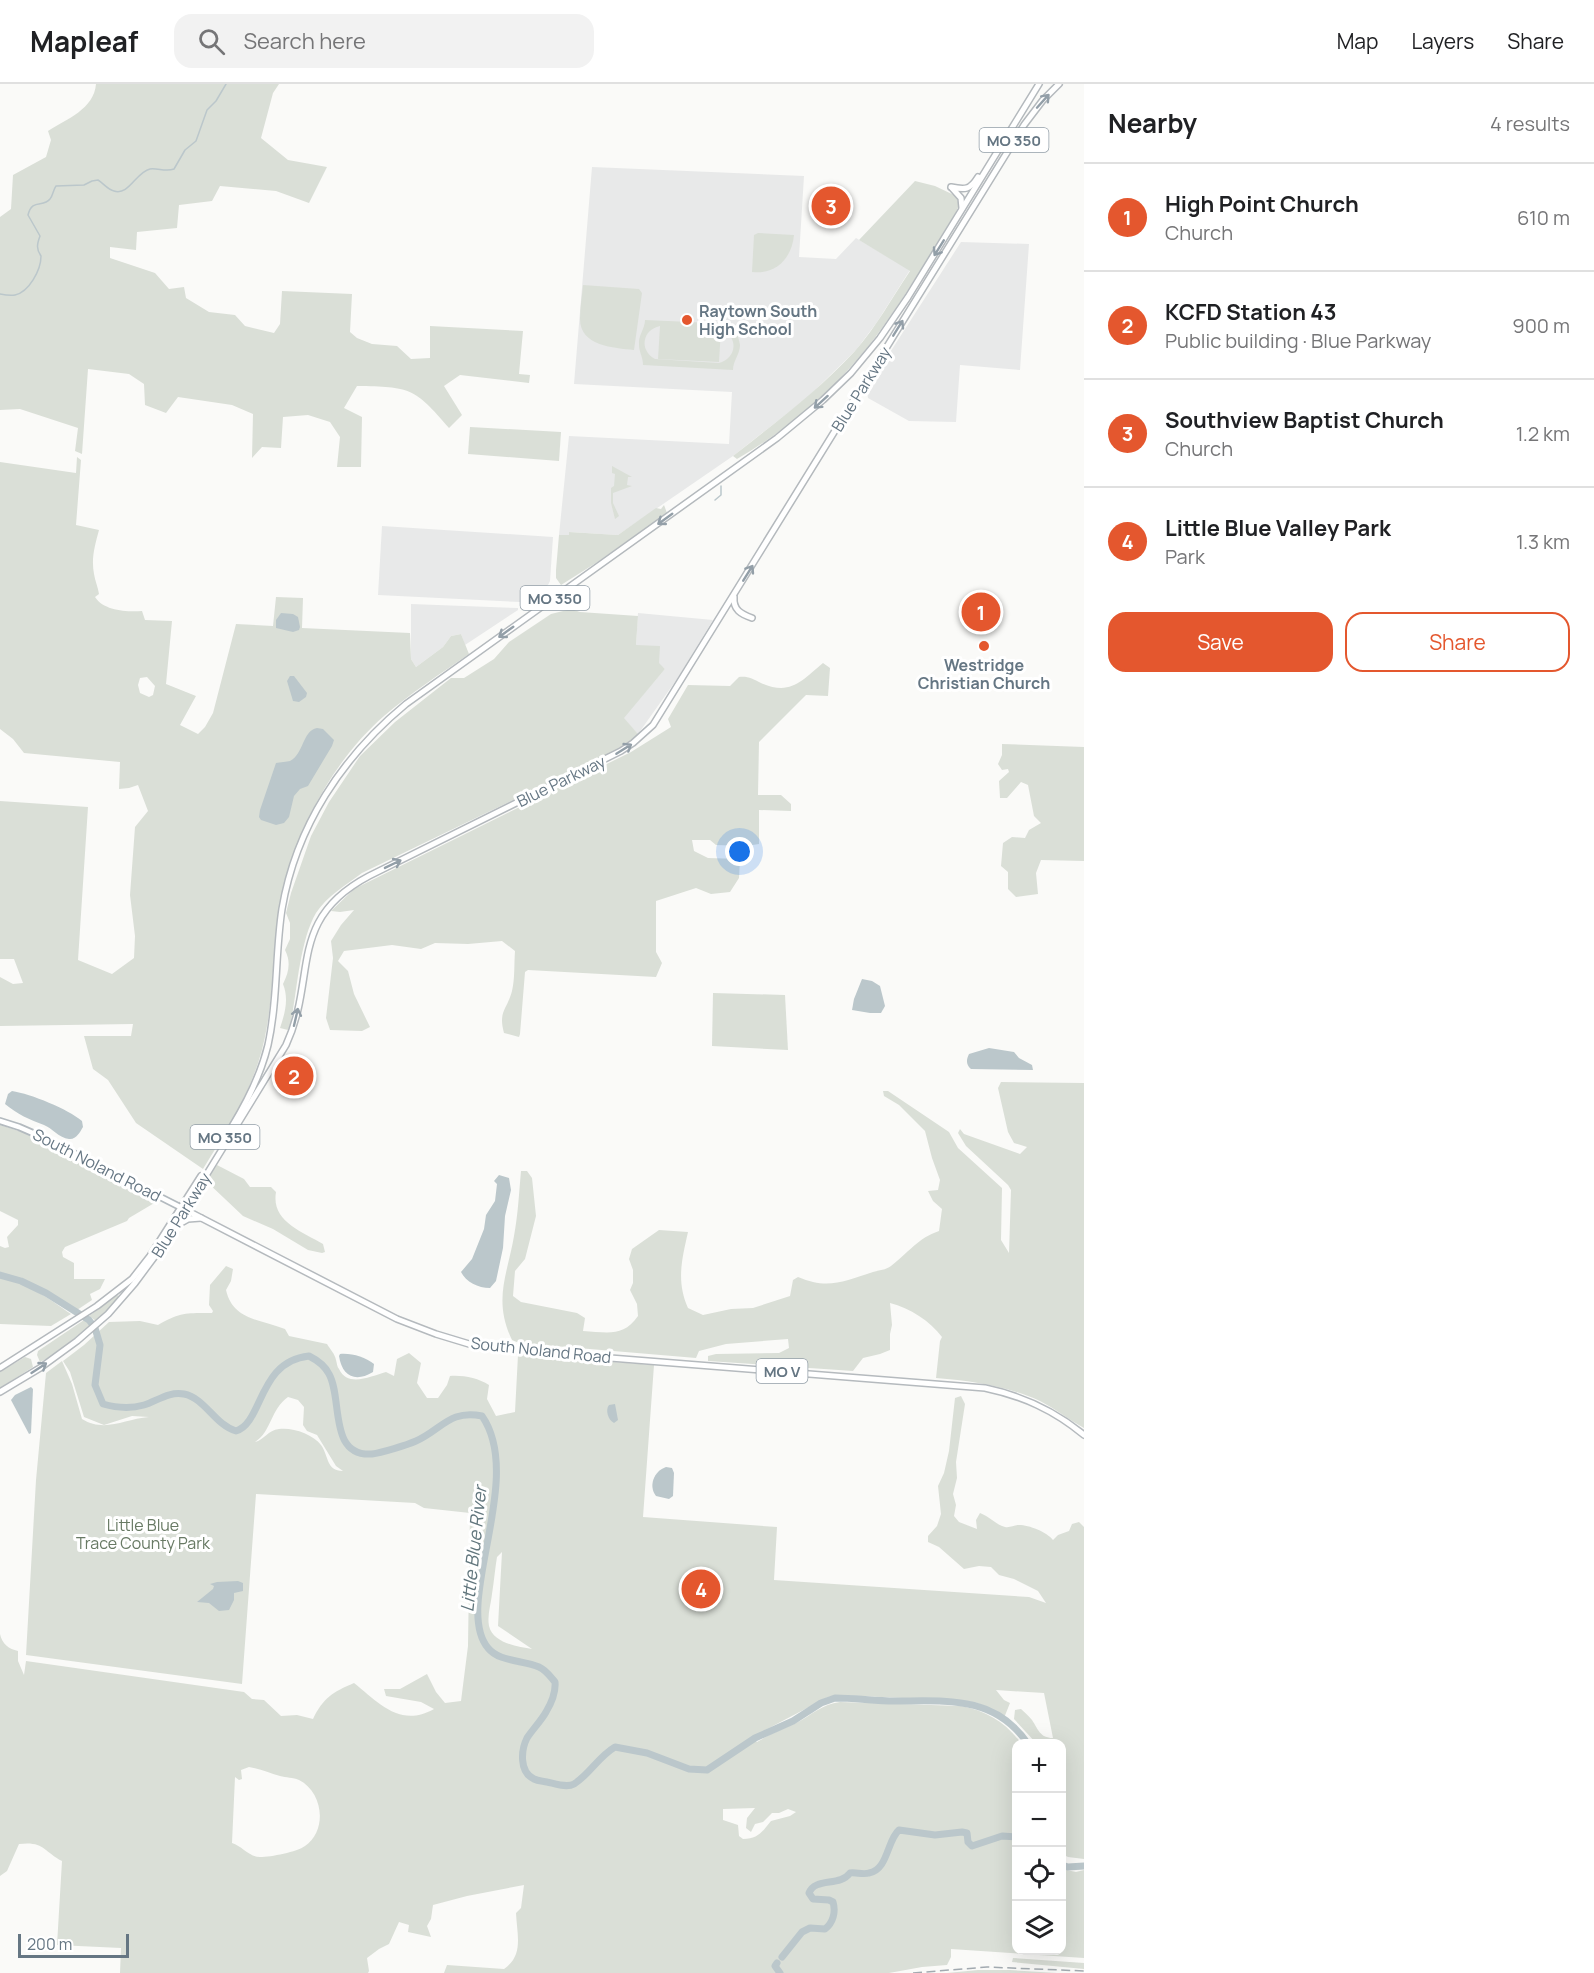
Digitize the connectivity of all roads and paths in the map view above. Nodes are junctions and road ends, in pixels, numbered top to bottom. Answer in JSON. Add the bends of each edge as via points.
{"nodes":[{"id":1,"x":1039,"y":84,"type":"edge"},
{"id":2,"x":1059,"y":84,"type":"edge"},
{"id":3,"x":991,"y":163,"type":"junction"},
{"id":4,"x":962,"y":211,"type":"junction"},
{"id":5,"x":735,"y":594,"type":"junction"},
{"id":6,"x":752,"y":618,"type":"dead end"},
{"id":7,"x":0,"y":1121,"type":"edge"},
{"id":8,"x":183,"y":1208,"type":"junction"},
{"id":9,"x":201,"y":1218,"type":"junction"},
{"id":10,"x":175,"y":1227,"type":"junction"},
{"id":11,"x":0,"y":1368,"type":"edge"},
{"id":12,"x":0,"y":1392,"type":"edge"},
{"id":13,"x":1084,"y":1435,"type":"edge"}],
"edges":[{"from":1,"to":3,"type":"main road","name":"Blue Parkway","number":"MO 350"},
{"from":5,"to":2,"type":"main road","name":"Blue Parkway","number":"MO 350","one_way":true,"via":[[1024,125]]},
{"from":3,"to":4,"type":"main road","name":"Blue Parkway","number":"MO 350"},
{"from":3,"to":4,"type":"main road","via":[[969,189],[951,187],[961,198]]},
{"from":4,"to":8,"type":"main road","name":"Blue Parkway","number":"MO 350","one_way":true,"via":[[894,318],[863,359],[824,400],[773,441],[406,704],[349,760],[311,819],[290,874],[279,937],[272,1021],[259,1071]]},
{"from":5,"to":6,"type":"main road","via":[[737,610]]},
{"from":8,"to":5,"type":"main road","name":"Blue Parkway","number":"MO 350","one_way":true,"via":[[286,1045],[296,1018],[312,934],[330,904],[355,883],[633,743],[660,715]]},
{"from":7,"to":8,"type":"main road","name":"South Noland Road","via":[[42,1137]]},
{"from":8,"to":9,"type":"main road","name":"South Noland Road","number":"MO V"},
{"from":8,"to":10,"type":"main road","name":"Blue Parkway","number":"MO 350"},
{"from":8,"to":11,"type":"main road","name":"Blue Parkway","number":"MO 350","via":[[123,1287]]},
{"from":9,"to":10,"type":"main road","via":[[188,1219]]},
{"from":9,"to":13,"type":"main road","name":"South Noland Road","number":"MO V","via":[[397,1318],[469,1344],[985,1388],[1036,1403]]},
{"from":12,"to":10,"type":"main road","name":"Blue Parkway","number":"MO 350","one_way":true,"via":[[40,1368],[108,1314],[145,1271]]}]}
